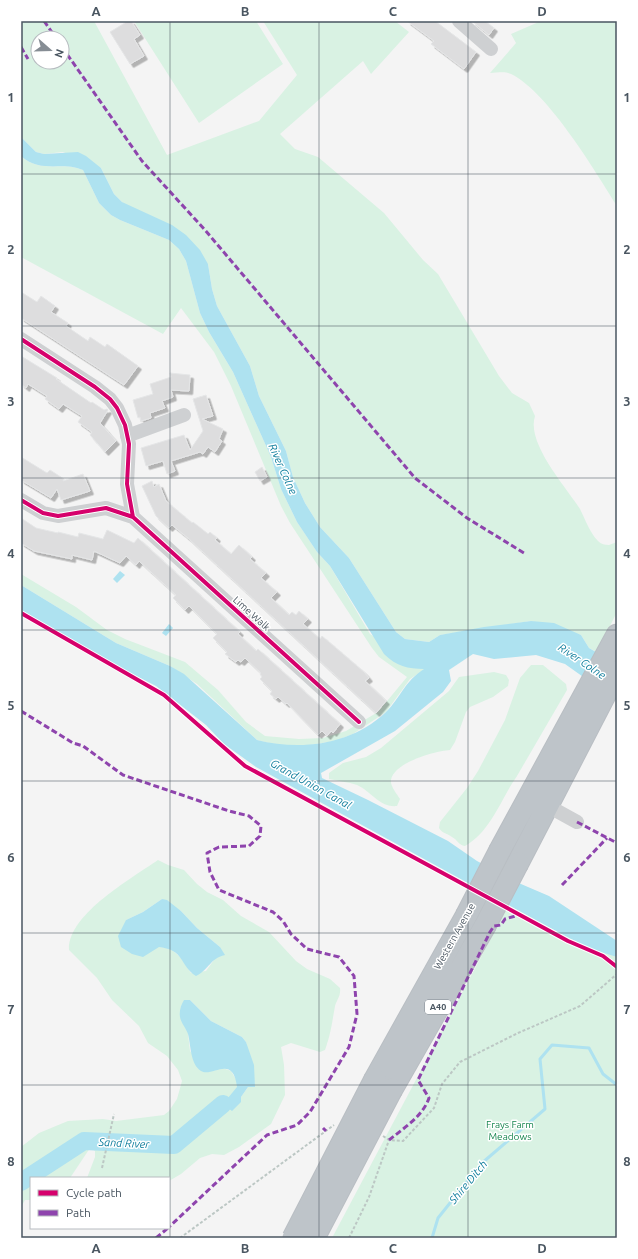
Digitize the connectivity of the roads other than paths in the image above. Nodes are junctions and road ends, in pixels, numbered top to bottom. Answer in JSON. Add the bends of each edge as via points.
{"nodes":[{"id":1,"x":459,"y":21,"type":"edge"},
{"id":2,"x":491,"y":49,"type":"dead end"},
{"id":3,"x":21,"y":339,"type":"edge"},
{"id":4,"x":184,"y":415,"type":"dead end"},
{"id":5,"x":127,"y":436,"type":"junction"},
{"id":6,"x":21,"y":500,"type":"edge"},
{"id":7,"x":133,"y":517,"type":"junction"},
{"id":8,"x":615,"y":639,"type":"edge"},
{"id":9,"x":617,"y":672,"type":"edge"},
{"id":10,"x":595,"y":693,"type":"junction"},
{"id":11,"x":359,"y":722,"type":"dead end"},
{"id":12,"x":548,"y":806,"type":"junction"},
{"id":13,"x":577,"y":822,"type":"dead end"},
{"id":14,"x":383,"y":1084,"type":"junction"},
{"id":15,"x":293,"y":1238,"type":"edge"},
{"id":16,"x":314,"y":1238,"type":"edge"}],
"edges":[{"from":1,"to":2,"type":"street"},
{"from":3,"to":5,"type":"street","via":[[110,399],[121,415]]},
{"from":4,"to":5,"type":"street"},
{"from":5,"to":7,"type":"street","via":[[127,484]]},
{"from":6,"to":7,"type":"street","via":[[43,513],[58,516],[106,508]]},
{"from":7,"to":11,"type":"street","name":"Lime Walk"},
{"from":8,"to":10,"type":"highway","name":"Western Avenue","number":"A40"},
{"from":9,"to":10,"type":"highway","name":"Western Avenue","number":"A40"},
{"from":10,"to":12,"type":"highway","name":"Western Avenue","number":"A40"},
{"from":10,"to":14,"type":"highway","name":"Western Avenue","number":"A40","bridge":true,"via":[[500,850]]},
{"from":12,"to":13,"type":"street"},
{"from":12,"to":14,"type":"highway","name":"Western Avenue","number":"A40","bridge":true,"via":[[486,926]]},
{"from":14,"to":15,"type":"highway","name":"Western Avenue","number":"A40","bridge":true},
{"from":14,"to":16,"type":"highway","name":"Western Avenue","number":"A40","bridge":true}]}
